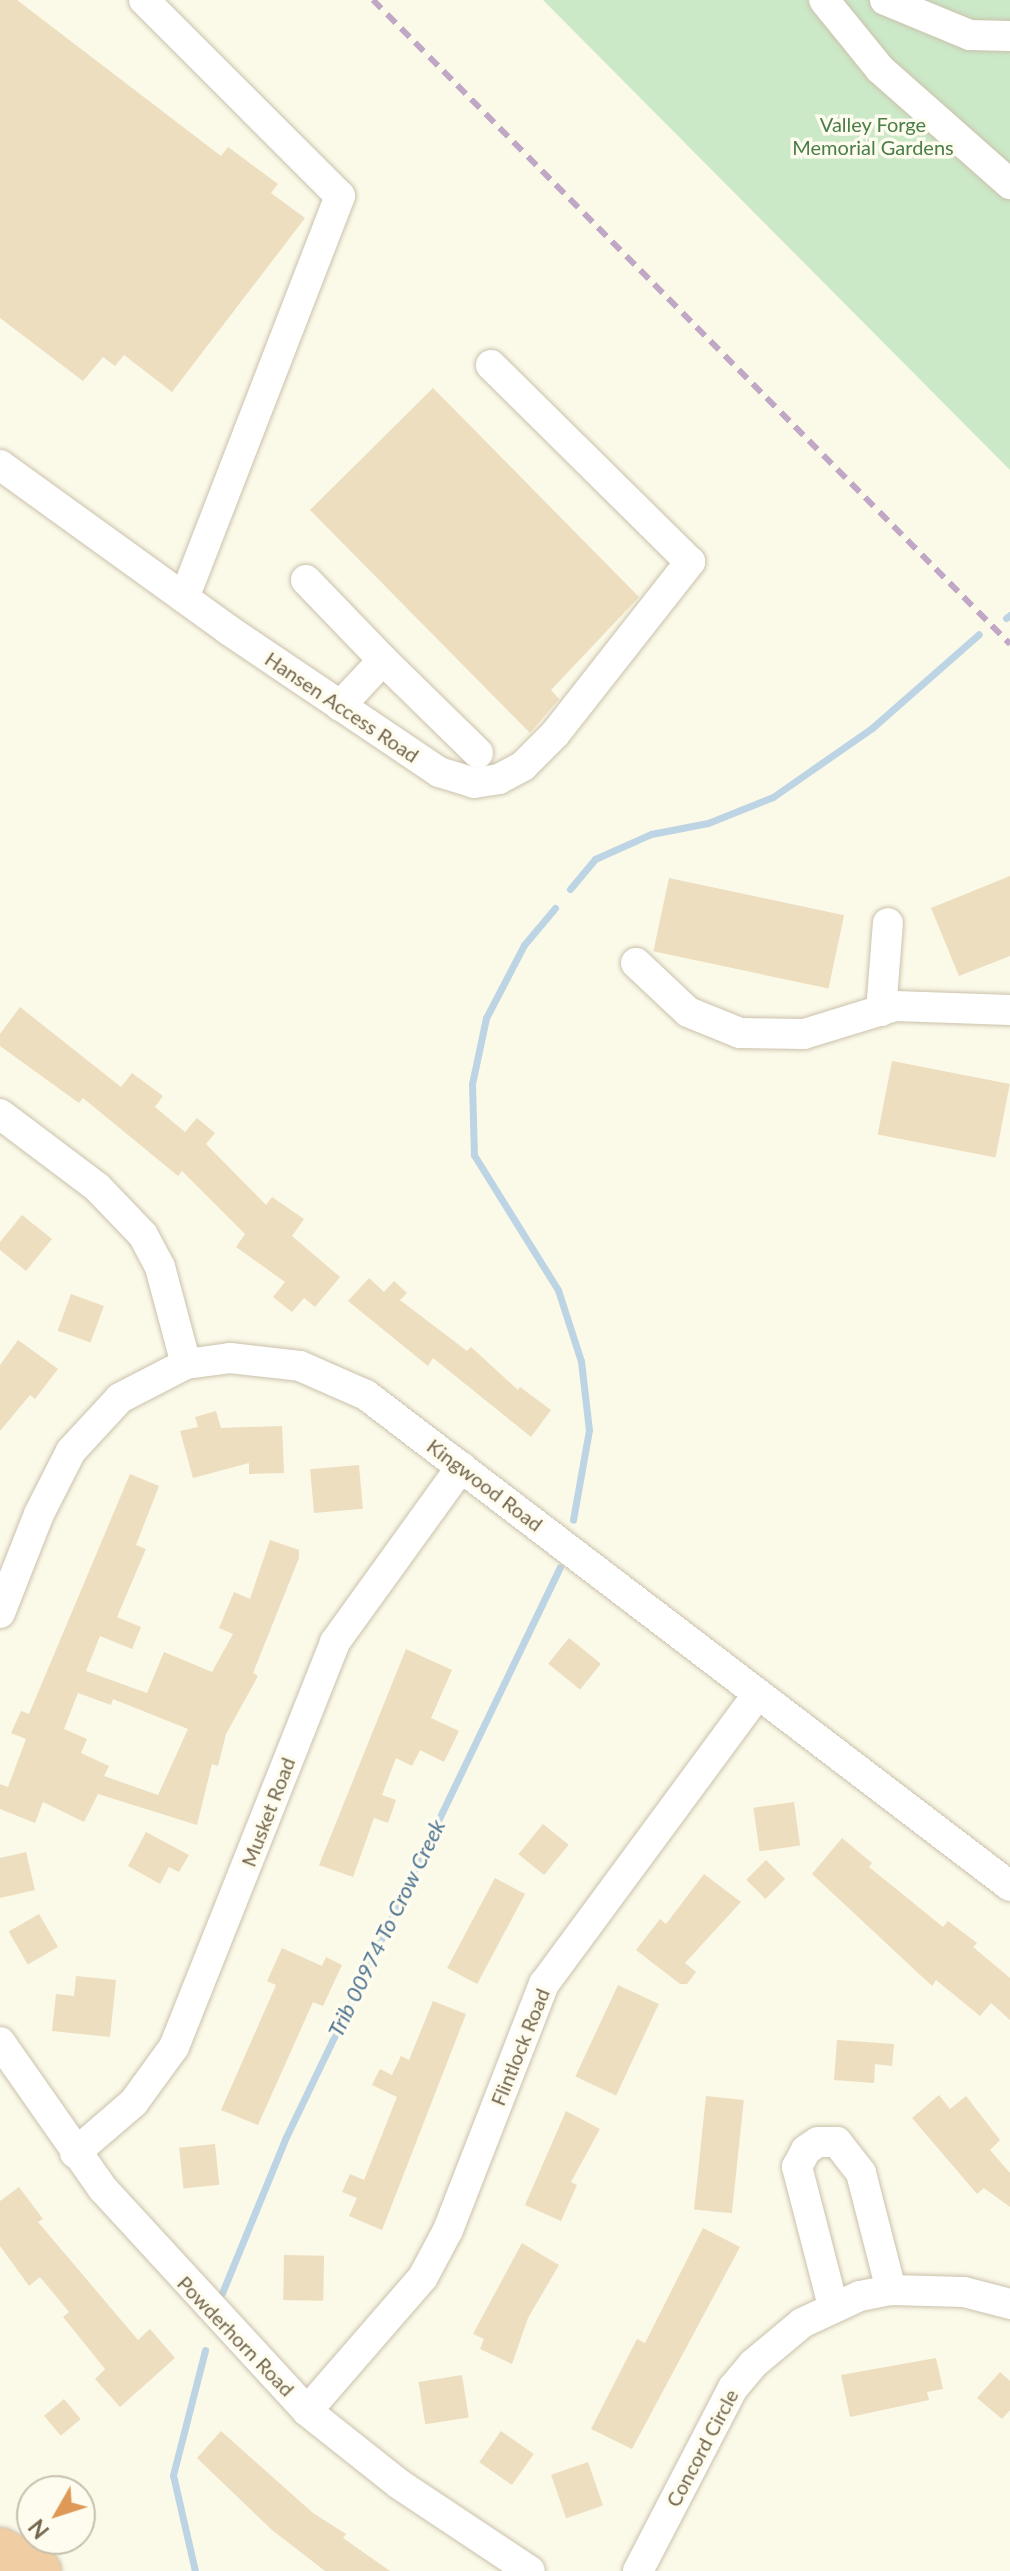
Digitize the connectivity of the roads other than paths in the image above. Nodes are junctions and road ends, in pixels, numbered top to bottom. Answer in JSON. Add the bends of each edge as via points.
{"nodes":[{"id":1,"x":144,"y":0,"type":"edge"},
{"id":2,"x":824,"y":0,"type":"edge"},
{"id":3,"x":885,"y":0,"type":"edge"},
{"id":4,"x":1010,"y":36,"type":"edge"},
{"id":5,"x":1010,"y":184,"type":"edge"},
{"id":6,"x":491,"y":365,"type":"dead end"},
{"id":7,"x":0,"y":465,"type":"edge"},
{"id":8,"x":306,"y":580,"type":"dead end"},
{"id":9,"x":184,"y":598,"type":"junction"},
{"id":10,"x":383,"y":660,"type":"junction"},
{"id":11,"x":340,"y":706,"type":"junction"},
{"id":12,"x":478,"y":753,"type":"dead end"},
{"id":13,"x":888,"y":923,"type":"dead end"},
{"id":14,"x":636,"y":963,"type":"dead end"},
{"id":15,"x":1010,"y":1010,"type":"edge"},
{"id":16,"x":881,"y":1011,"type":"junction"},
{"id":17,"x":0,"y":1114,"type":"edge"},
{"id":18,"x":186,"y":1364,"type":"junction"},
{"id":19,"x":461,"y":1467,"type":"junction"},
{"id":20,"x":0,"y":1613,"type":"edge"},
{"id":21,"x":758,"y":1694,"type":"junction"},
{"id":22,"x":1010,"y":1886,"type":"edge"},
{"id":23,"x":0,"y":2042,"type":"edge"},
{"id":24,"x":75,"y":2153,"type":"junction"},
{"id":25,"x":891,"y":2290,"type":"junction"},
{"id":26,"x":1010,"y":2304,"type":"edge"},
{"id":27,"x":833,"y":2306,"type":"junction"},
{"id":28,"x":307,"y":2411,"type":"junction"},
{"id":29,"x":0,"y":2550,"type":"edge"},
{"id":30,"x":39,"y":2571,"type":"edge"},
{"id":31,"x":530,"y":2571,"type":"edge"},
{"id":32,"x":638,"y":2571,"type":"edge"}],
"edges":[{"from":1,"to":9,"type":"street","via":[[340,196]]},
{"from":2,"to":5,"type":"street","via":[[880,69]]},
{"from":3,"to":4,"type":"street","via":[[970,35]]},
{"from":6,"to":11,"type":"street","name":"Hansen Access Road","via":[[690,562],[555,734],[523,766],[499,779],[474,783],[439,772]]},
{"from":7,"to":9,"type":"street","name":"Hansen Access Road"},
{"from":8,"to":10,"type":"street"},
{"from":9,"to":11,"type":"street","name":"Hansen Access Road"},
{"from":10,"to":11,"type":"street"},
{"from":10,"to":12,"type":"street"},
{"from":13,"to":16,"type":"street"},
{"from":14,"to":16,"type":"street","via":[[688,1012],[740,1033],[804,1034]]},
{"from":15,"to":16,"type":"street","via":[[927,1005]]},
{"from":17,"to":18,"type":"street","via":[[97,1187],[143,1235],[160,1267]]},
{"from":18,"to":19,"type":"street","name":"Kingwood Road","via":[[266,1360],[333,1377],[366,1395]]},
{"from":18,"to":20,"type":"street","via":[[120,1398],[71,1451],[39,1514]]},
{"from":19,"to":21,"type":"street","name":"Kingwood Road"},
{"from":19,"to":24,"type":"street","name":"Musket Road","via":[[335,1642],[174,2047],[134,2102]]},
{"from":21,"to":22,"type":"street","name":"Kingwood Road"},
{"from":21,"to":28,"type":"street","name":"Flintlock Road","via":[[544,1984],[436,2256],[406,2299]]},
{"from":23,"to":24,"type":"street","name":"Powderhorn Road"},
{"from":24,"to":28,"type":"street","name":"Powderhorn Road","via":[[136,2230]]},
{"from":25,"to":26,"type":"street","name":"Concord Circle","via":[[964,2292]]},
{"from":25,"to":27,"type":"street","name":"Concord Circle"},
{"from":25,"to":27,"type":"street","via":[[861,2173],[837,2142],[818,2142],[806,2150],[797,2167]]},
{"from":27,"to":32,"type":"street","name":"Concord Circle","via":[[777,2341],[733,2388]]},
{"from":28,"to":31,"type":"street","name":"Powderhorn Road","via":[[399,2484]]},
{"from":29,"to":30,"type":"highway"}]}
